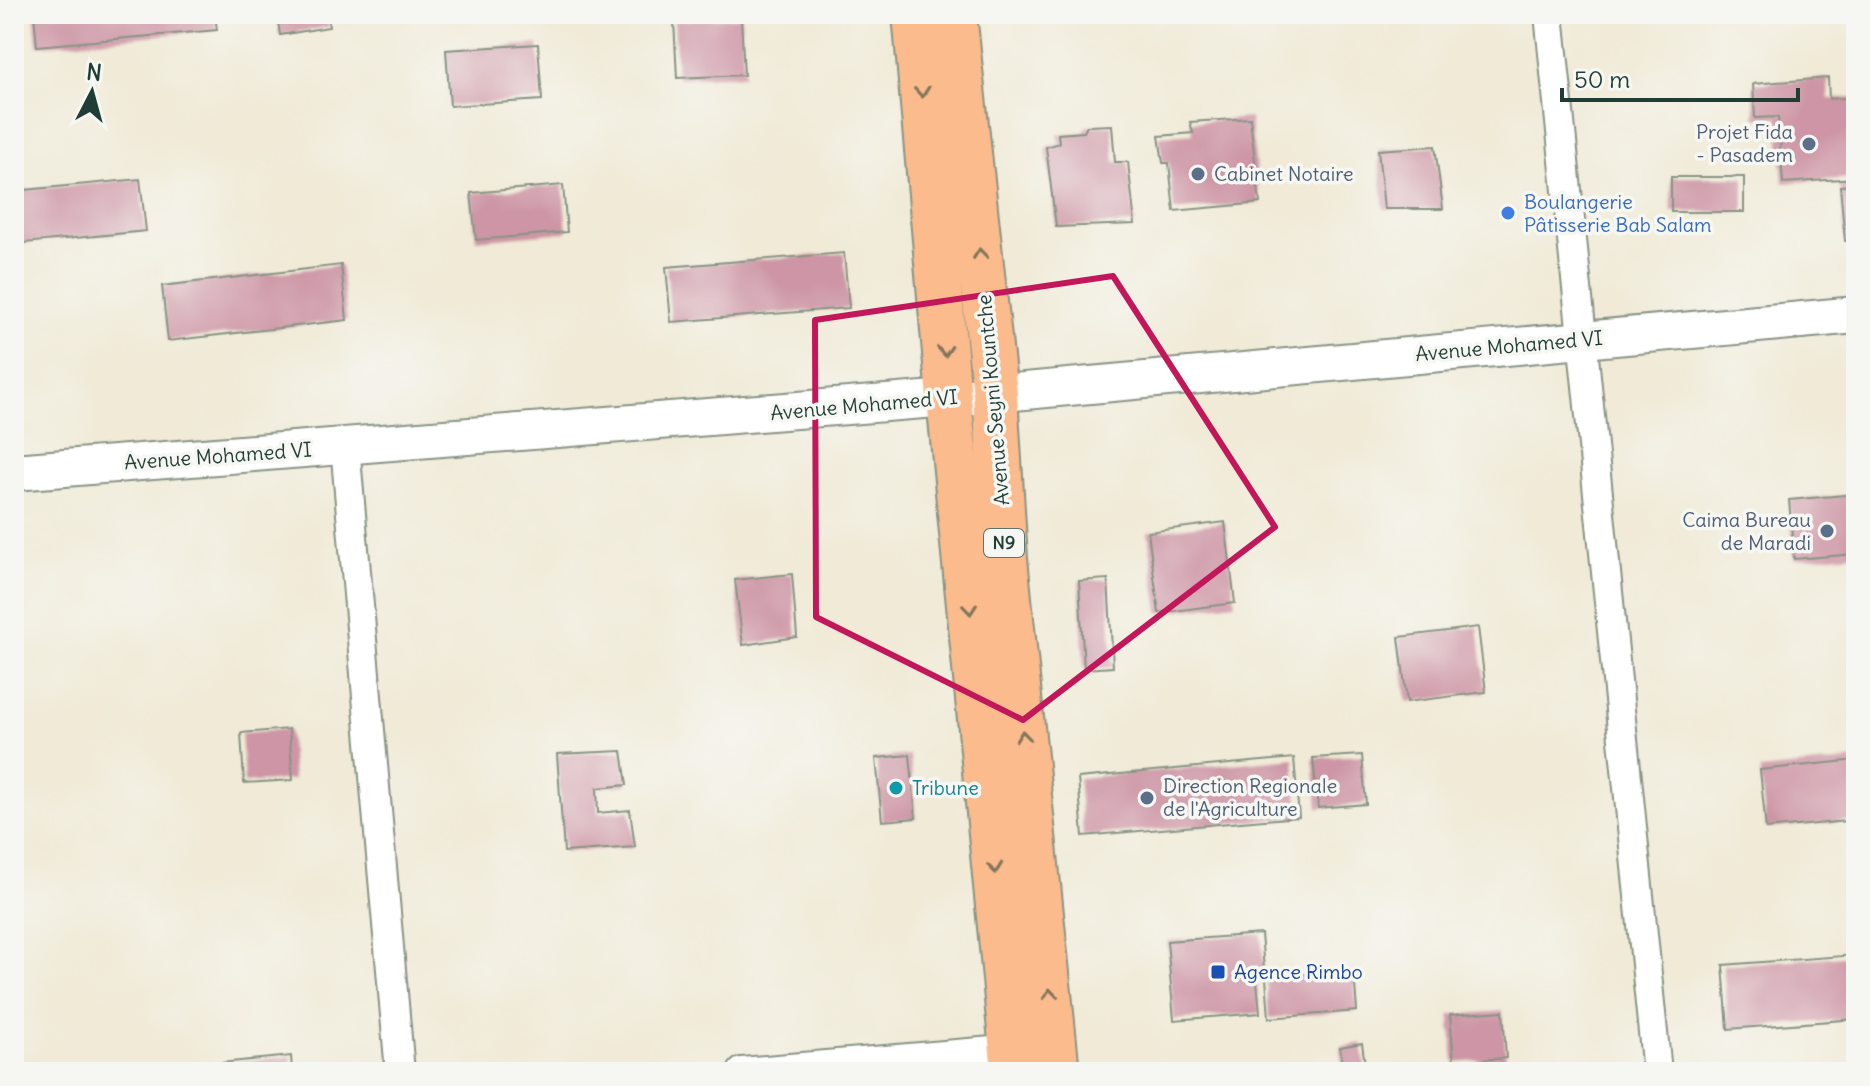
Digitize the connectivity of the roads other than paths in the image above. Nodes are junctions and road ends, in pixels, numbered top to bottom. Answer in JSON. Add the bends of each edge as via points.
{"nodes":[{"id":1,"x":1549,"y":14,"type":"edge"},
{"id":2,"x":935,"y":18,"type":"edge"},
{"id":3,"x":1856,"y":315,"type":"edge"},
{"id":4,"x":1583,"y":340,"type":"junction"},
{"id":5,"x":995,"y":394,"type":"junction"},
{"id":6,"x":949,"y":398,"type":"junction"},
{"id":7,"x":345,"y":446,"type":"junction"},
{"id":8,"x":14,"y":472,"type":"edge"},
{"id":9,"x":1056,"y":1058,"type":"edge"},
{"id":10,"x":1013,"y":1061,"type":"edge"},
{"id":11,"x":400,"y":1072,"type":"edge"},
{"id":12,"x":742,"y":1072,"type":"edge"},
{"id":13,"x":1657,"y":1072,"type":"edge"}],
"edges":[{"from":1,"to":4,"type":"street"},
{"from":5,"to":2,"type":"highway","name":"Avenue Seyni Kountche","number":"N9","one_way":true},
{"from":2,"to":6,"type":"highway","name":"Avenue Seyni Kountche","number":"N9","one_way":true},
{"from":3,"to":4,"type":"street","name":"Avenue Mohamed VI"},
{"from":4,"to":5,"type":"street","name":"Avenue Mohamed VI"},
{"from":4,"to":13,"type":"street"},
{"from":5,"to":6,"type":"street","name":"Avenue Mohamed VI"},
{"from":9,"to":5,"type":"highway","name":"Avenue Seyni Kountche","number":"N9","one_way":true,"via":[[1005,559]]},
{"from":6,"to":7,"type":"street","name":"Avenue Mohamed VI"},
{"from":6,"to":10,"type":"highway","name":"Avenue Seyni Kountche","number":"N9","one_way":true},
{"from":7,"to":8,"type":"street","name":"Avenue Mohamed VI"},
{"from":7,"to":11,"type":"street"},
{"from":9,"to":10,"type":"street"},
{"from":10,"to":12,"type":"street"}]}
